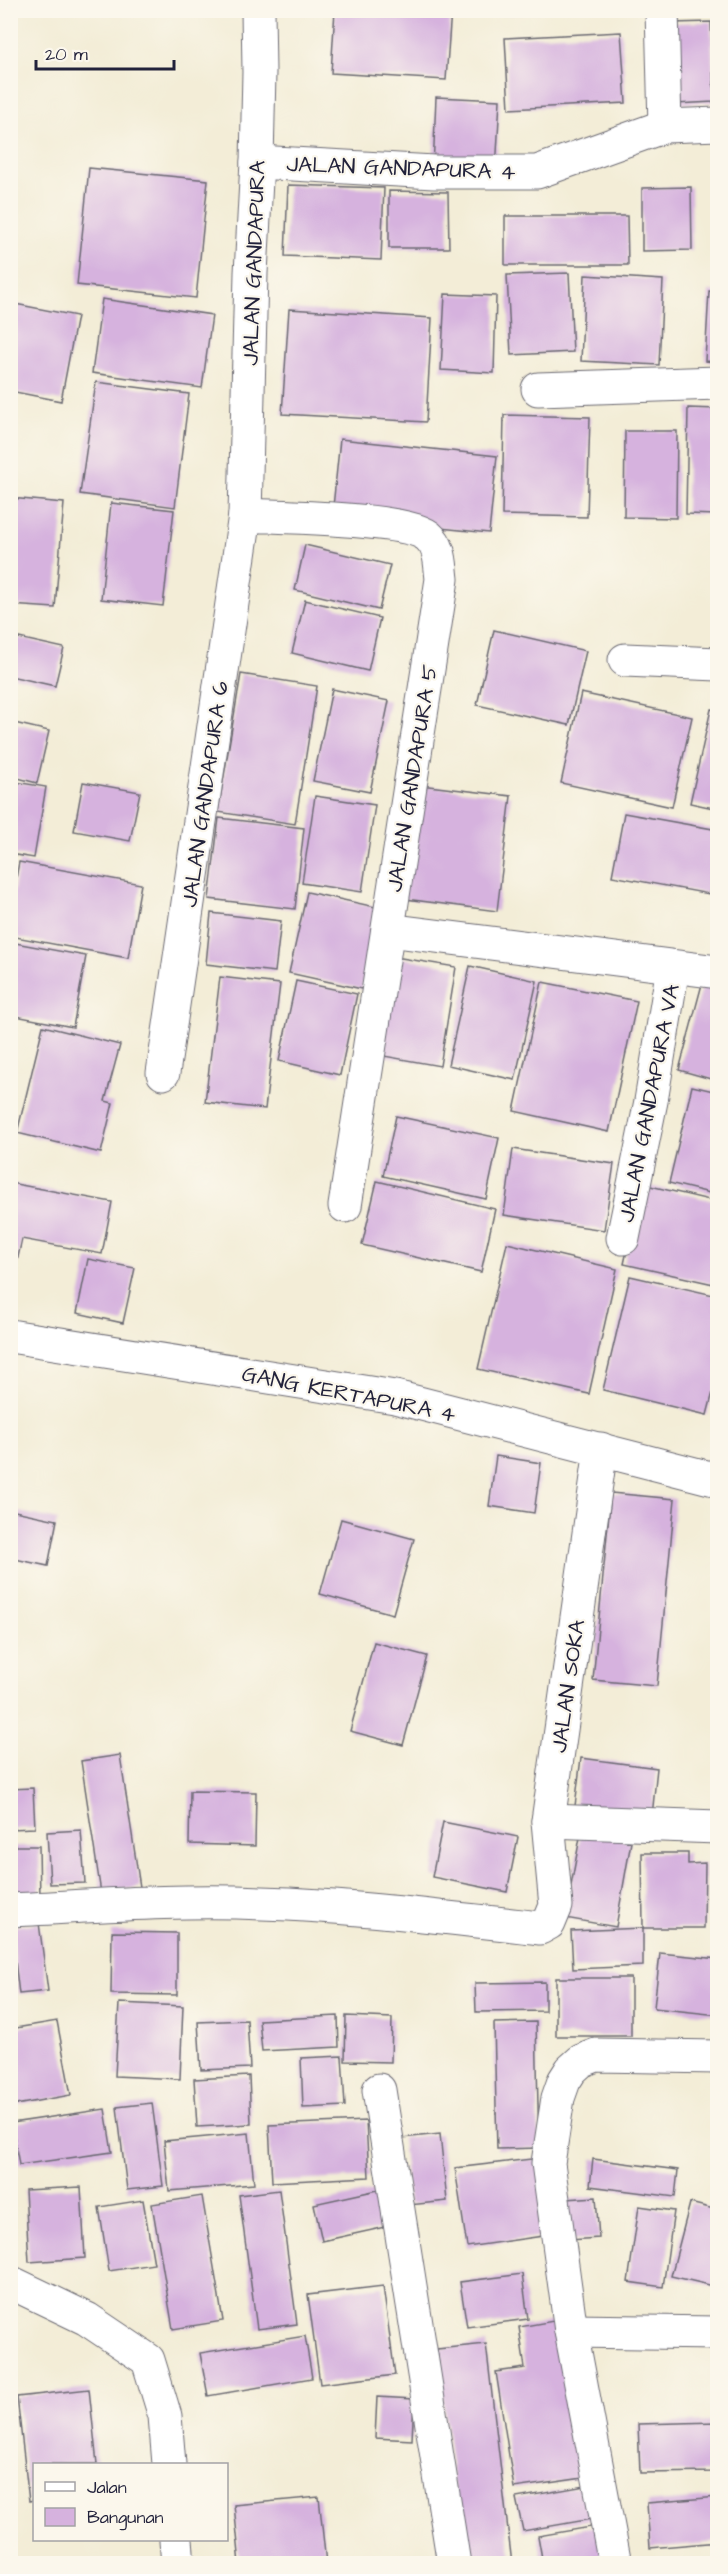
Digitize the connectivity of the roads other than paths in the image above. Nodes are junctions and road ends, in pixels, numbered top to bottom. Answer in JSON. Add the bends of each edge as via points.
{"nodes":[{"id":1,"x":258,"y":10,"type":"edge"},
{"id":2,"x":662,"y":10,"type":"edge"},
{"id":3,"x":717,"y":124,"type":"edge"},
{"id":4,"x":665,"y":126,"type":"junction"},
{"id":5,"x":257,"y":162,"type":"junction"},
{"id":6,"x":717,"y":383,"type":"edge"},
{"id":7,"x":538,"y":388,"type":"dead end"},
{"id":8,"x":245,"y":515,"type":"junction"},
{"id":9,"x":625,"y":660,"type":"dead end"},
{"id":10,"x":717,"y":664,"type":"edge"},
{"id":11,"x":388,"y":930,"type":"junction"},
{"id":12,"x":673,"y":967,"type":"junction"},
{"id":13,"x":717,"y":972,"type":"edge"},
{"id":14,"x":163,"y":1073,"type":"dead end"},
{"id":15,"x":345,"y":1206,"type":"dead end"},
{"id":16,"x":622,"y":1238,"type":"dead end"},
{"id":17,"x":10,"y":1336,"type":"edge"},
{"id":18,"x":601,"y":1449,"type":"junction"},
{"id":19,"x":717,"y":1480,"type":"edge"},
{"id":20,"x":548,"y":1821,"type":"junction"},
{"id":21,"x":717,"y":1827,"type":"edge"},
{"id":22,"x":10,"y":1910,"type":"edge"},
{"id":23,"x":717,"y":2057,"type":"edge"},
{"id":24,"x":380,"y":2090,"type":"dead end"},
{"id":25,"x":12,"y":2277,"type":"edge"},
{"id":26,"x":571,"y":2331,"type":"junction"},
{"id":27,"x":717,"y":2333,"type":"edge"},
{"id":28,"x":170,"y":2463,"type":"edge"},
{"id":29,"x":176,"y":2541,"type":"edge"},
{"id":30,"x":178,"y":2564,"type":"edge"},
{"id":31,"x":454,"y":2564,"type":"edge"},
{"id":32,"x":615,"y":2564,"type":"edge"}],
"edges":[{"from":1,"to":5,"type":"street","name":"JALAN GANDAPURA"},
{"from":2,"to":4,"type":"street"},
{"from":3,"to":4,"type":"street","name":"JALAN GANDAPURA 4"},
{"from":4,"to":5,"type":"street","name":"JALAN GANDAPURA 4","via":[[537,172],[434,172]]},
{"from":5,"to":8,"type":"street","name":"JALAN GANDAPURA"},
{"from":6,"to":7,"type":"street"},
{"from":8,"to":11,"type":"street","name":"JALAN GANDAPURA 5","via":[[417,529],[430,537],[440,554],[442,579]]},
{"from":8,"to":14,"type":"street","name":"JALAN GANDAPURA 6"},
{"from":9,"to":10,"type":"street"},
{"from":11,"to":12,"type":"street"},
{"from":11,"to":15,"type":"street","name":"JALAN GANDAPURA 5"},
{"from":12,"to":13,"type":"street"},
{"from":12,"to":16,"type":"street","name":"JALAN GANDAPURA VA","via":[[651,1101]]},
{"from":17,"to":18,"type":"street","name":"GANG KERTAPURA 4","via":[[395,1396]]},
{"from":18,"to":19,"type":"street","name":"GANG KERTAPURA 4"},
{"from":18,"to":20,"type":"street","name":"JALAN SOKA"},
{"from":20,"to":21,"type":"street"},
{"from":20,"to":22,"type":"street","name":"JALAN SOKA","via":[[555,1906],[549,1923],[540,1928],[261,1903]]},
{"from":23,"to":26,"type":"street","via":[[596,2055],[581,2061],[564,2081],[548,2163]]},
{"from":24,"to":31,"type":"street"},
{"from":25,"to":28,"type":"street","via":[[87,2319],[148,2360],[165,2416]]},
{"from":26,"to":27,"type":"street"},
{"from":26,"to":32,"type":"street"},
{"from":29,"to":30,"type":"street"}]}
